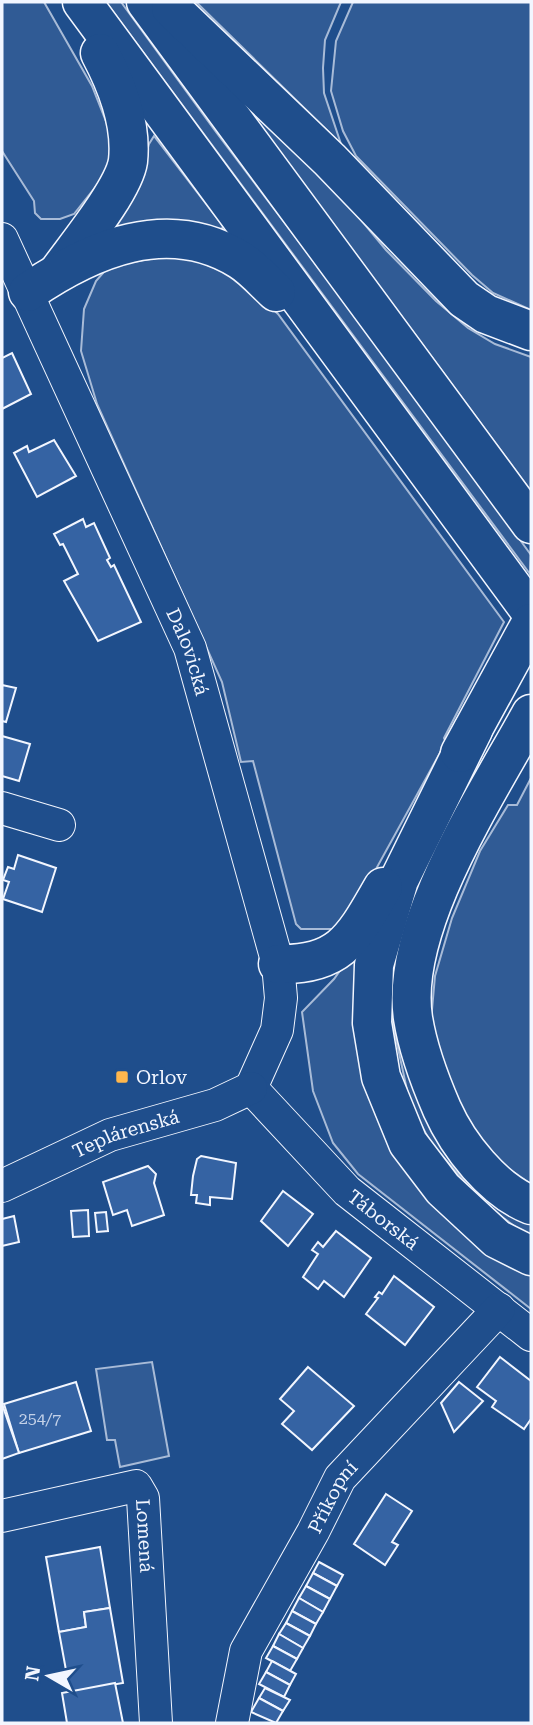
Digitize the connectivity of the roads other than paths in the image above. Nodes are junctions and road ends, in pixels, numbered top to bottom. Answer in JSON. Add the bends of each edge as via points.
{"nodes":[{"id":1,"x":73,"y":2,"type":"edge"},
{"id":2,"x":82,"y":2,"type":"edge"},
{"id":3,"x":146,"y":2,"type":"edge"},
{"id":4,"x":164,"y":2,"type":"edge"},
{"id":5,"x":2,"y":239,"type":"edge"},
{"id":6,"x":60,"y":271,"type":"junction"},
{"id":7,"x":28,"y":292,"type":"junction"},
{"id":8,"x":531,"y":331,"type":"edge"},
{"id":9,"x":349,"y":366,"type":"junction"},
{"id":10,"x":531,"y":524,"type":"edge"},
{"id":11,"x":531,"y":612,"type":"edge"},
{"id":12,"x":531,"y":623,"type":"edge"},
{"id":13,"x":531,"y":714,"type":"edge"},
{"id":14,"x":473,"y":730,"type":"junction"},
{"id":15,"x":2,"y":808,"type":"edge"},
{"id":16,"x":59,"y":825,"type":"dead end"},
{"id":17,"x":278,"y":964,"type":"junction"},
{"id":18,"x":251,"y":1088,"type":"junction"},
{"id":19,"x":2,"y":1186,"type":"edge"},
{"id":20,"x":531,"y":1205,"type":"edge"},
{"id":21,"x":531,"y":1256,"type":"edge"},
{"id":22,"x":499,"y":1309,"type":"junction"},
{"id":23,"x":531,"y":1335,"type":"edge"},
{"id":24,"x":2,"y":1516,"type":"edge"},
{"id":25,"x":156,"y":1723,"type":"edge"},
{"id":26,"x":232,"y":1723,"type":"edge"}],
"edges":[{"from":1,"to":6,"type":"highway","via":[[116,84],[128,163],[115,191]]},
{"from":2,"to":9,"type":"highway"},
{"from":3,"to":10,"type":"highway"},
{"from":4,"to":8,"type":"highway","via":[[330,160],[464,299],[486,314]]},
{"from":5,"to":7,"type":"street","name":"Dalovická"},
{"from":6,"to":7,"type":"highway"},
{"from":6,"to":9,"type":"highway","via":[[128,241],[170,236],[209,246],[240,260]]},
{"from":7,"to":17,"type":"street","name":"Dalovická","via":[[190,648]]},
{"from":9,"to":11,"type":"highway"},
{"from":12,"to":14,"type":"highway"},
{"from":13,"to":20,"type":"highway","via":[[445,872],[428,913],[416,957],[413,1015],[424,1067],[449,1125],[483,1170]]},
{"from":14,"to":17,"type":"highway","via":[[350,938],[329,957],[303,965]]},
{"from":14,"to":21,"type":"highway","via":[[399,880],[374,965],[372,1023],[381,1077],[408,1143],[443,1189],[488,1231]]},
{"from":15,"to":16,"type":"street"},
{"from":17,"to":18,"type":"street","name":"Dalovická","via":[[281,998],[277,1030]]},
{"from":18,"to":19,"type":"street","name":"Teplárenská","via":[[215,1105],[110,1135]]},
{"from":18,"to":22,"type":"street","name":"Táborská","via":[[347,1191]]},
{"from":22,"to":23,"type":"street","name":"Táborská"},
{"from":22,"to":26,"type":"street","name":"Příkopní","via":[[340,1478],[246,1651]]},
{"from":24,"to":25,"type":"street","name":"Lomená","via":[[136,1486],[143,1498]]}]}
